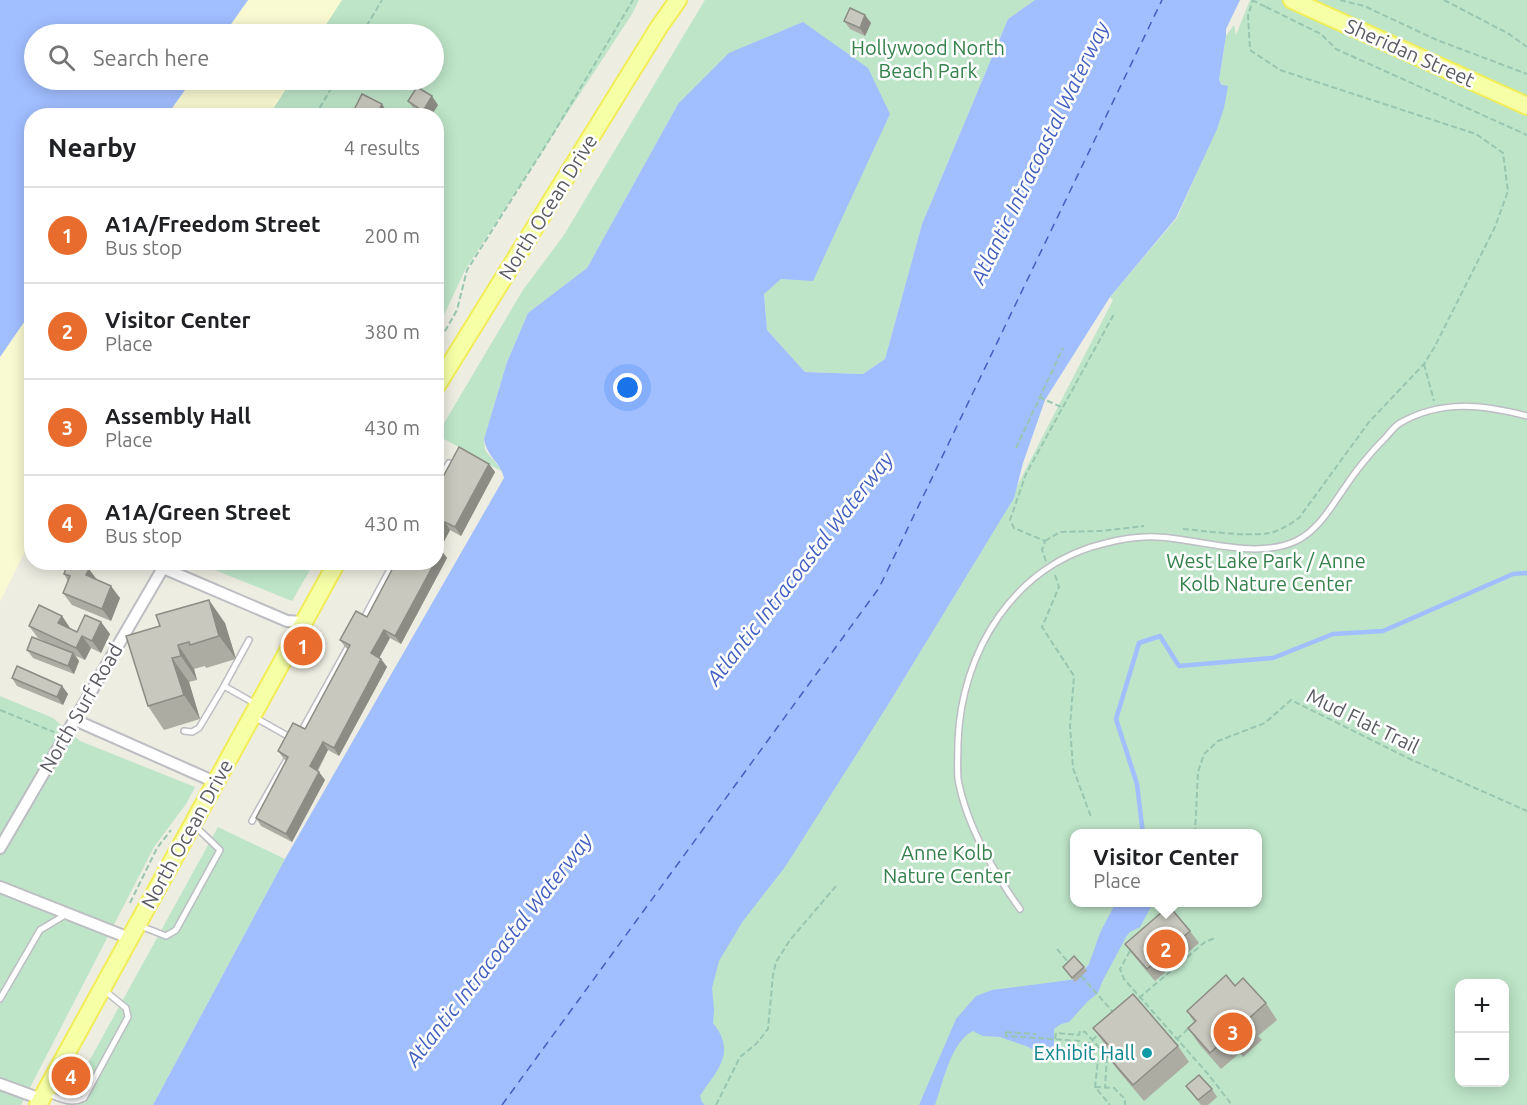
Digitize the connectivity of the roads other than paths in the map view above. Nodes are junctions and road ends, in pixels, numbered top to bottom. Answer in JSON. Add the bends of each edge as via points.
{"nodes":[{"id":1,"x":670,"y":0,"type":"edge"},
{"id":2,"x":678,"y":0,"type":"edge"},
{"id":3,"x":1292,"y":0,"type":"edge"},
{"id":4,"x":659,"y":27,"type":"junction"},
{"id":5,"x":1527,"y":105,"type":"edge"},
{"id":6,"x":444,"y":374,"type":"edge"},
{"id":7,"x":1527,"y":416,"type":"edge"},
{"id":8,"x":449,"y":463,"type":"edge"},
{"id":9,"x":444,"y":471,"type":"edge"},
{"id":10,"x":162,"y":570,"type":"edge"},
{"id":11,"x":168,"y":570,"type":"edge"},
{"id":12,"x":332,"y":570,"type":"edge"},
{"id":13,"x":390,"y":570,"type":"edge"},
{"id":14,"x":363,"y":620,"type":"edge"},
{"id":15,"x":302,"y":622,"type":"junction"},
{"id":16,"x":249,"y":640,"type":"dead end"},
{"id":17,"x":347,"y":649,"type":"edge"},
{"id":18,"x":224,"y":686,"type":"junction"},
{"id":19,"x":254,"y":710,"type":"junction"},
{"id":20,"x":75,"y":720,"type":"junction"},
{"id":21,"x":184,"y":731,"type":"dead end"},
{"id":22,"x":301,"y":732,"type":"edge"},
{"id":23,"x":294,"y":740,"type":"edge"},
{"id":24,"x":286,"y":761,"type":"edge"},
{"id":25,"x":215,"y":782,"type":"junction"},
{"id":26,"x":252,"y":821,"type":"dead end"},
{"id":27,"x":193,"y":824,"type":"junction"},
{"id":28,"x":0,"y":848,"type":"edge"},
{"id":29,"x":0,"y":887,"type":"edge"},
{"id":30,"x":1020,"y":909,"type":"dead end"},
{"id":31,"x":67,"y":914,"type":"junction"},
{"id":32,"x":133,"y":932,"type":"junction"},
{"id":33,"x":102,"y":988,"type":"junction"},
{"id":34,"x":0,"y":999,"type":"edge"},
{"id":35,"x":0,"y":1084,"type":"edge"},
{"id":36,"x":41,"y":1099,"type":"edge"}],
"edges":[{"from":1,"to":4,"type":"main road","name":"North Ocean Drive"},
{"from":2,"to":4,"type":"main road","name":"North Ocean Drive"},
{"from":3,"to":5,"type":"main road","name":"Sheridan Street"},
{"from":4,"to":6,"type":"main road","name":"North Ocean Drive"},
{"from":7,"to":30,"type":"lane","via":[[1467,405],[1436,408],[1398,423],[1362,461],[1316,527],[1280,548],[1156,537],[1106,543],[1050,567],[1006,605],[990,627],[968,682],[959,722],[958,779],[988,860]]},
{"from":8,"to":9,"type":"lane"},
{"from":10,"to":20,"type":"street","name":"North Surf Road"},
{"from":11,"to":15,"type":"street","name":"North Surf Road","via":[[287,621]]},
{"from":12,"to":15,"type":"main road","name":"North Ocean Drive"},
{"from":13,"to":14,"type":"lane"},
{"from":15,"to":19,"type":"main road","name":"North Ocean Drive"},
{"from":16,"to":18,"type":"lane"},
{"from":17,"to":22,"type":"lane"},
{"from":18,"to":19,"type":"lane"},
{"from":18,"to":21,"type":"lane","via":[[199,728]]},
{"from":19,"to":23,"type":"lane"},
{"from":19,"to":25,"type":"main road","name":"North Ocean Drive"},
{"from":20,"to":25,"type":"street"},
{"from":20,"to":28,"type":"street","name":"North Surf Road"},
{"from":24,"to":26,"type":"lane"},
{"from":25,"to":27,"type":"main road","name":"North Ocean Drive"},
{"from":27,"to":32,"type":"main road","name":"North Ocean Drive"},
{"from":27,"to":32,"type":"lane","via":[[220,850],[176,930],[166,936]]},
{"from":29,"to":31,"type":"street"},
{"from":31,"to":32,"type":"street"},
{"from":31,"to":34,"type":"lane","via":[[40,930]]},
{"from":32,"to":33,"type":"main road","name":"North Ocean Drive"},
{"from":33,"to":36,"type":"main road","name":"North Ocean Drive"},
{"from":33,"to":36,"type":"lane","via":[[126,1008],[128,1017],[84,1098],[77,1102]]},
{"from":35,"to":36,"type":"street"}]}
